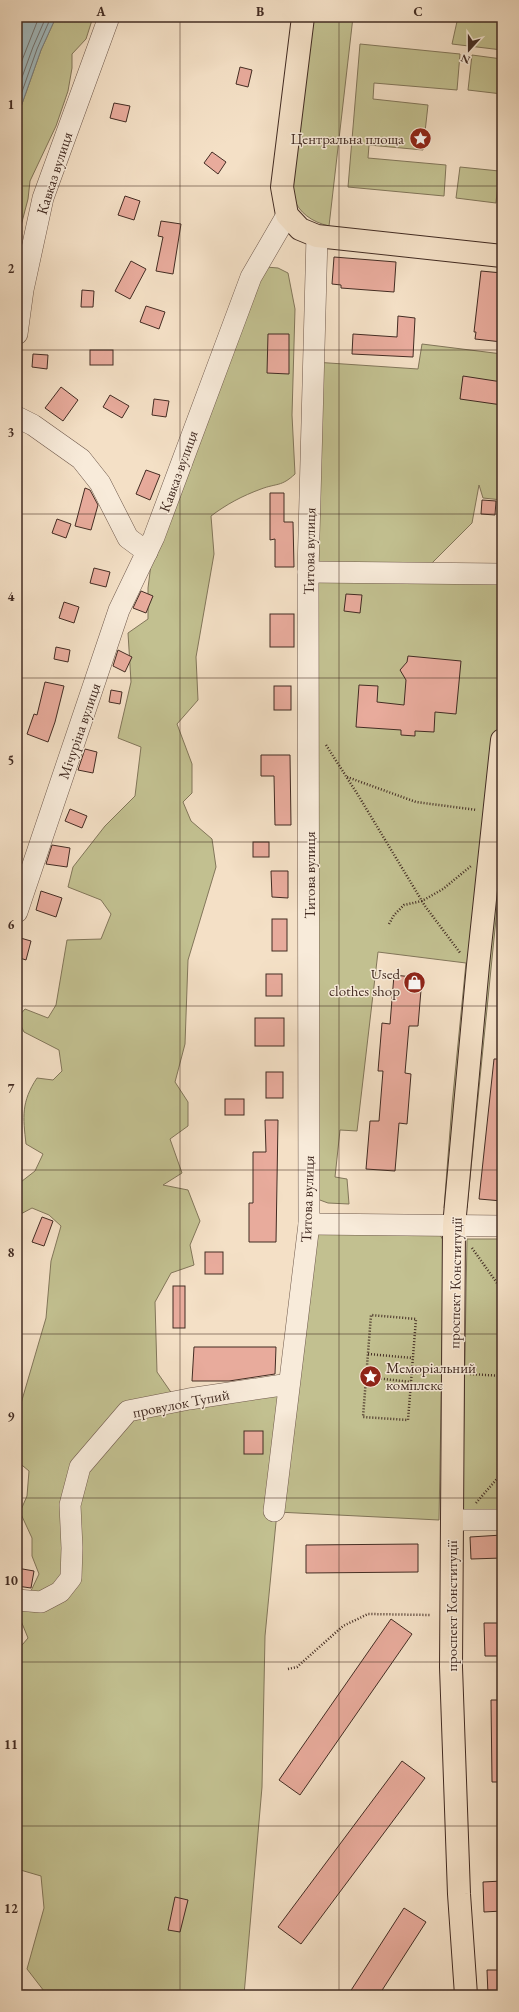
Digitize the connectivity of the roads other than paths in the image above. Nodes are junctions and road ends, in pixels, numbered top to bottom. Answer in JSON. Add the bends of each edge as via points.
{"nodes":[{"id":1,"x":110,"y":17,"type":"edge"},
{"id":2,"x":303,"y":17,"type":"edge"},
{"id":3,"x":287,"y":215,"type":"junction"},
{"id":4,"x":317,"y":236,"type":"junction"},
{"id":5,"x":502,"y":256,"type":"edge"},
{"id":6,"x":17,"y":334,"type":"edge"},
{"id":7,"x":17,"y":417,"type":"edge"},
{"id":8,"x":147,"y":552,"type":"junction"},
{"id":9,"x":308,"y":572,"type":"junction"},
{"id":10,"x":502,"y":574,"type":"edge"},
{"id":11,"x":502,"y":740,"type":"edge"},
{"id":12,"x":17,"y":912,"type":"edge"},
{"id":13,"x":309,"y":1224,"type":"junction"},
{"id":14,"x":454,"y":1226,"type":"junction"},
{"id":15,"x":502,"y":1226,"type":"edge"},
{"id":16,"x":289,"y":1384,"type":"junction"},
{"id":17,"x":274,"y":1512,"type":"dead end"},
{"id":18,"x":457,"y":1520,"type":"junction"},
{"id":19,"x":502,"y":1520,"type":"edge"},
{"id":20,"x":17,"y":1600,"type":"edge"},
{"id":21,"x":466,"y":1995,"type":"edge"}],
"edges":[{"from":1,"to":6,"type":"street","name":"Кавказ вулиця","via":[[43,198]]},
{"from":2,"to":3,"type":"main road","via":[[282,187]]},
{"from":3,"to":4,"type":"main road","via":[[300,229]]},
{"from":3,"to":8,"type":"street","name":"Кавказ вулиця","via":[[250,277]]},
{"from":4,"to":5,"type":"main road"},
{"from":4,"to":9,"type":"street","name":"Титова вулиця"},
{"from":7,"to":8,"type":"street","via":[[33,425],[81,459],[100,483],[128,538]]},
{"from":8,"to":12,"type":"street","name":"Мічуріна вулиця","via":[[120,610]]},
{"from":9,"to":10,"type":"street"},
{"from":9,"to":13,"type":"street","name":"Титова вулиця"},
{"from":11,"to":14,"type":"main road","name":"проспект Конституції"},
{"from":13,"to":14,"type":"street"},
{"from":13,"to":16,"type":"street","name":"Титова вулиця"},
{"from":14,"to":15,"type":"street"},
{"from":14,"to":18,"type":"main road","name":"проспект Конституції"},
{"from":16,"to":17,"type":"street","name":"Титова вулиця"},
{"from":16,"to":20,"type":"street","name":"провулок Тупий","via":[[128,1411],[80,1467],[70,1505],[71,1578],[60,1592],[41,1602]]},
{"from":18,"to":19,"type":"street"},
{"from":18,"to":21,"type":"main road","name":"проспект Конституції","via":[[451,1690],[459,1894]]}]}
